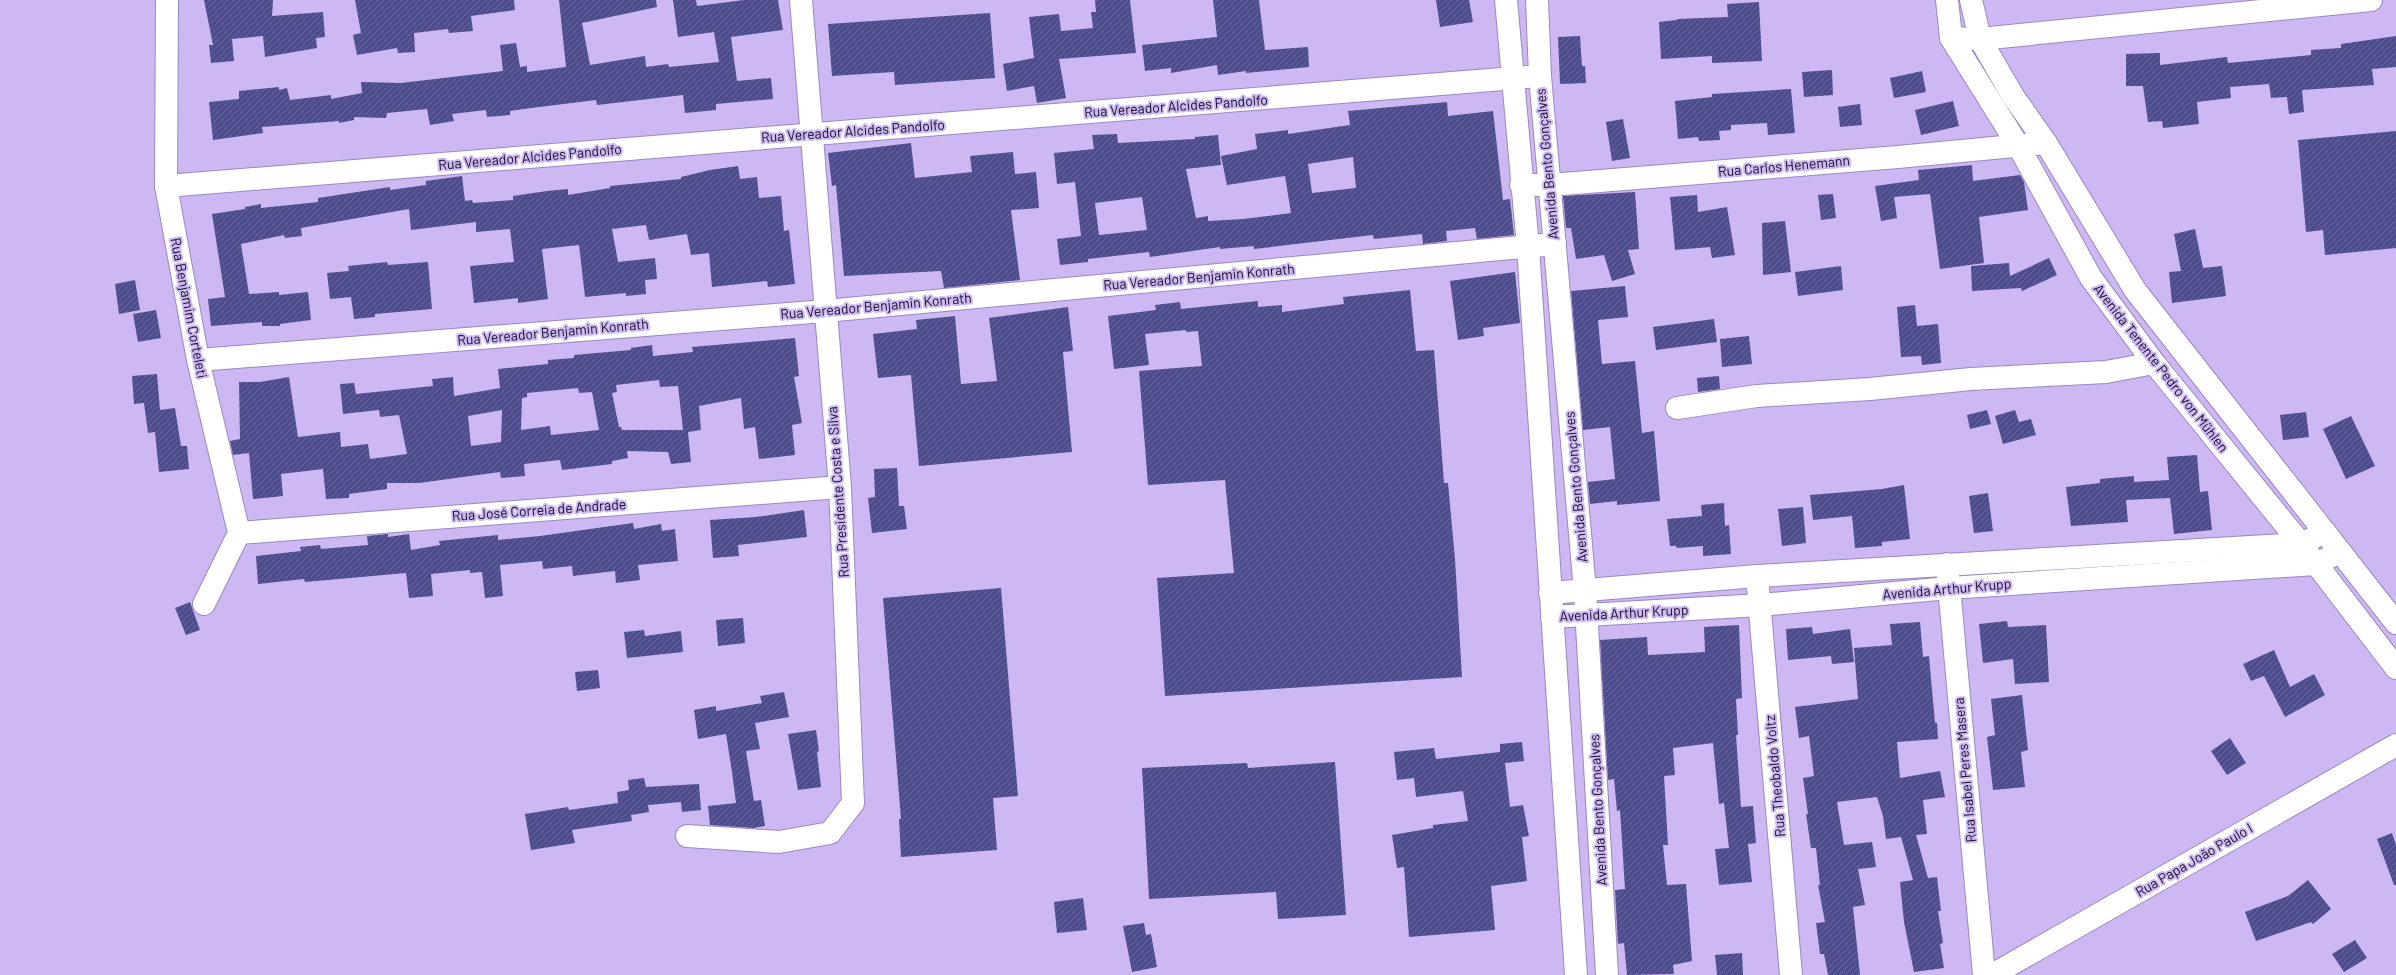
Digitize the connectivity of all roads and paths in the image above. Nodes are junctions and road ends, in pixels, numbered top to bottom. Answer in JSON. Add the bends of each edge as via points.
{"nodes":[{"id":1,"x":167,"y":0,"type":"edge"},
{"id":2,"x":801,"y":0,"type":"edge"},
{"id":3,"x":1506,"y":0,"type":"edge"},
{"id":4,"x":1537,"y":0,"type":"edge"},
{"id":5,"x":1947,"y":0,"type":"edge"},
{"id":6,"x":1971,"y":0,"type":"edge"},
{"id":7,"x":2371,"y":0,"type":"edge"},
{"id":8,"x":1951,"y":38,"type":"junction"},
{"id":9,"x":1980,"y":39,"type":"junction"},
{"id":10,"x":1540,"y":76,"type":"junction"},
{"id":11,"x":1513,"y":80,"type":"junction"},
{"id":12,"x":812,"y":134,"type":"junction"},
{"id":13,"x":2046,"y":143,"type":"junction"},
{"id":14,"x":2019,"y":147,"type":"junction"},
{"id":15,"x":1521,"y":185,"type":"junction"},
{"id":16,"x":1550,"y":185,"type":"junction"},
{"id":17,"x":166,"y":186,"type":"junction"},
{"id":18,"x":1554,"y":244,"type":"junction"},
{"id":19,"x":1528,"y":247,"type":"junction"},
{"id":20,"x":825,"y":310,"type":"junction"},
{"id":21,"x":198,"y":360,"type":"junction"},
{"id":22,"x":2154,"y":364,"type":"junction"},
{"id":23,"x":1567,"y":389,"type":"junction"},
{"id":24,"x":1538,"y":394,"type":"junction"},
{"id":25,"x":1677,"y":408,"type":"dead end"},
{"id":26,"x":840,"y":487,"type":"junction"},
{"id":27,"x":2325,"y":532,"type":"junction"},
{"id":28,"x":239,"y":533,"type":"junction"},
{"id":29,"x":2301,"y":544,"type":"junction"},
{"id":30,"x":2340,"y":552,"type":"junction"},
{"id":31,"x":1947,"y":564,"type":"junction"},
{"id":32,"x":2316,"y":564,"type":"junction"},
{"id":33,"x":1758,"y":576,"type":"junction"},
{"id":34,"x":1949,"y":588,"type":"junction"},
{"id":35,"x":1585,"y":591,"type":"junction"},
{"id":36,"x":1550,"y":593,"type":"junction"},
{"id":37,"x":204,"y":604,"type":"dead end"},
{"id":38,"x":1761,"y":605,"type":"junction"},
{"id":39,"x":1586,"y":615,"type":"junction"},
{"id":40,"x":1552,"y":618,"type":"junction"},
{"id":41,"x":2396,"y":623,"type":"edge"},
{"id":42,"x":2396,"y":668,"type":"edge"},
{"id":43,"x":2396,"y":745,"type":"edge"},
{"id":44,"x":688,"y":836,"type":"dead end"},
{"id":45,"x":1603,"y":899,"type":"junction"},
{"id":46,"x":1571,"y":903,"type":"junction"},
{"id":47,"x":1576,"y":975,"type":"edge"},
{"id":48,"x":1607,"y":975,"type":"edge"},
{"id":49,"x":1791,"y":975,"type":"edge"},
{"id":50,"x":1984,"y":975,"type":"edge"},
{"id":51,"x":1992,"y":975,"type":"edge"}],
"edges":[{"from":1,"to":17,"type":"street","name":"Rua Benjamim Corteleti"},
{"from":2,"to":12,"type":"street","name":"Rua Presidente Costa e Silva"},
{"from":3,"to":11,"type":"street","name":"Avenida Bento Gonçalves"},
{"from":4,"to":10,"type":"street","name":"Avenida Bento Gonçalves"},
{"from":5,"to":8,"type":"street","name":"Avenida Tenente Pedro von Mühlen"},
{"from":6,"to":9,"type":"street","name":"Avenida Tenente Pedro von Mühlen"},
{"from":7,"to":9,"type":"street"},
{"from":8,"to":9,"type":"street"},
{"from":8,"to":14,"type":"street","name":"Avenida Tenente Pedro von Mühlen"},
{"from":9,"to":13,"type":"street","name":"Avenida Tenente Pedro von Mühlen","via":[[2013,96]]},
{"from":10,"to":11,"type":"street","name":"Rua Vereador Alcides Pandolfo"},
{"from":10,"to":16,"type":"street","name":"Avenida Bento Gonçalves"},
{"from":11,"to":12,"type":"street","name":"Rua Vereador Alcides Pandolfo"},
{"from":11,"to":15,"type":"street","name":"Avenida Bento Gonçalves"},
{"from":12,"to":17,"type":"street","name":"Rua Vereador Alcides Pandolfo"},
{"from":12,"to":20,"type":"street","name":"Rua Presidente Costa e Silva"},
{"from":13,"to":14,"type":"street","name":"Rua Carlos Henemann"},
{"from":13,"to":27,"type":"street","name":"Avenida Tenente Pedro von Mühlen","via":[[2135,290]]},
{"from":14,"to":16,"type":"street","name":"Rua Carlos Henemann"},
{"from":14,"to":22,"type":"street","name":"Avenida Tenente Pedro von Mühlen","via":[[2091,278]]},
{"from":15,"to":16,"type":"street","name":"Rua Carlos Henemann"},
{"from":15,"to":19,"type":"street","name":"Avenida Bento Gonçalves"},
{"from":16,"to":18,"type":"street","name":"Avenida Bento Gonçalves"},
{"from":17,"to":21,"type":"street","name":"Rua Benjamim Corteleti"},
{"from":18,"to":19,"type":"street","name":"Rua Vereador Benjamin Konrath"},
{"from":18,"to":23,"type":"street","name":"Avenida Bento Gonçalves"},
{"from":19,"to":20,"type":"street","name":"Rua Vereador Benjamin Konrath"},
{"from":19,"to":24,"type":"street","name":"Avenida Bento Gonçalves"},
{"from":20,"to":21,"type":"street","name":"Rua Vereador Benjamin Konrath"},
{"from":20,"to":26,"type":"street","name":"Rua Presidente Costa e Silva"},
{"from":21,"to":28,"type":"street","name":"Rua Benjamim Corteleti"},
{"from":22,"to":25,"type":"street","via":[[2106,372],[1971,379],[1757,396]]},
{"from":22,"to":29,"type":"street","name":"Avenida Tenente Pedro von Mühlen"},
{"from":23,"to":24,"type":"street"},
{"from":23,"to":35,"type":"street","name":"Avenida Bento Gonçalves"},
{"from":24,"to":36,"type":"street","name":"Avenida Bento Gonçalves"},
{"from":26,"to":28,"type":"street","name":"Rua José Correia de Andrade"},
{"from":26,"to":44,"type":"street","name":"Rua Presidente Costa e Silva","via":[[853,803],[830,833],[779,842]]},
{"from":27,"to":29,"type":"street","name":"Avenida Arthur Krupp"},
{"from":27,"to":30,"type":"street","name":"Avenida Tenente Pedro von Mühlen"},
{"from":28,"to":37,"type":"street"},
{"from":29,"to":31,"type":"street","name":"Avenida Arthur Krupp"},
{"from":29,"to":32,"type":"street","name":"Avenida Tenente Pedro von Mühlen"},
{"from":30,"to":32,"type":"street","name":"Avenida Arthur Krupp"},
{"from":30,"to":41,"type":"street","name":"Avenida Tenente Pedro von Mühlen"},
{"from":31,"to":33,"type":"street","name":"Avenida Arthur Krupp"},
{"from":31,"to":34,"type":"street","name":"Rua Isabel Peres Masera"},
{"from":32,"to":34,"type":"street","name":"Avenida Arthur Krupp"},
{"from":32,"to":42,"type":"street","name":"Avenida Tenente Pedro von Mühlen"},
{"from":33,"to":35,"type":"street","name":"Avenida Arthur Krupp"},
{"from":33,"to":38,"type":"street","name":"Rua Theobaldo Voltz"},
{"from":34,"to":38,"type":"street","name":"Avenida Arthur Krupp"},
{"from":34,"to":50,"type":"street","name":"Rua Isabel Peres Masera"},
{"from":35,"to":36,"type":"street","name":"Avenida Arthur Krupp"},
{"from":35,"to":39,"type":"street","name":"Avenida Bento Gonçalves"},
{"from":36,"to":40,"type":"street","name":"Avenida Bento Gonçalves"},
{"from":38,"to":39,"type":"street","name":"Avenida Arthur Krupp"},
{"from":38,"to":49,"type":"street","name":"Rua Theobaldo Voltz"},
{"from":39,"to":40,"type":"street","name":"Avenida Arthur Krupp"},
{"from":39,"to":45,"type":"street","name":"Avenida Bento Gonçalves"},
{"from":40,"to":46,"type":"street","name":"Avenida Bento Gonçalves"},
{"from":43,"to":51,"type":"street","name":"Rua Papa João Paulo I"},
{"from":45,"to":46,"type":"street"},
{"from":45,"to":48,"type":"street","name":"Avenida Bento Gonçalves"},
{"from":46,"to":47,"type":"street","name":"Avenida Bento Gonçalves"}]}
